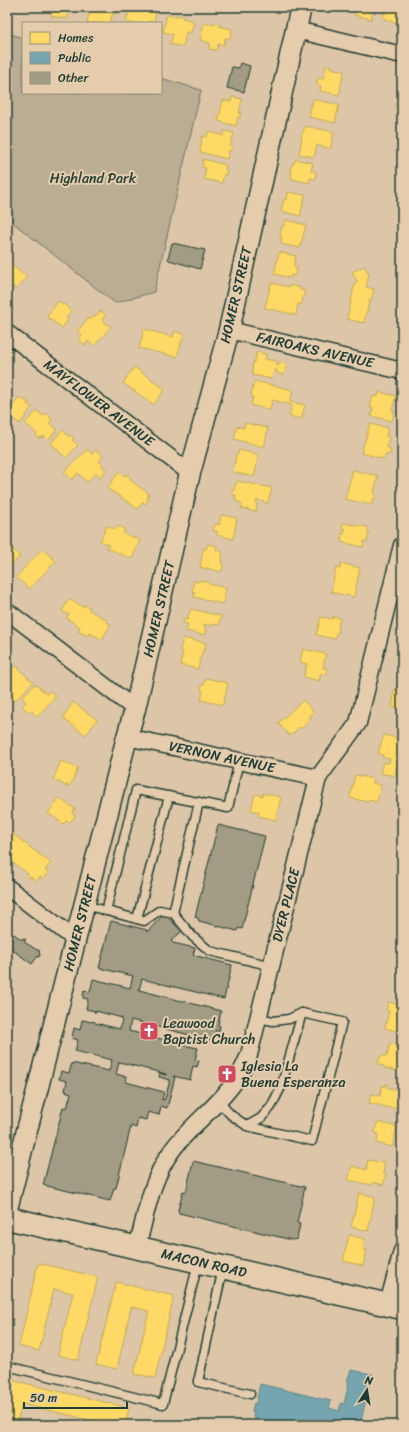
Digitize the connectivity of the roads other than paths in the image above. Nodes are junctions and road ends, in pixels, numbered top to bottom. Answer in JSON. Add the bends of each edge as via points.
{"nodes":[{"id":1,"x":296,"y":8,"type":"edge"},
{"id":2,"x":296,"y":30,"type":"junction"},
{"id":3,"x":402,"y":55,"type":"edge"},
{"id":4,"x":229,"y":330,"type":"junction"},
{"id":5,"x":7,"y":334,"type":"edge"},
{"id":6,"x":402,"y":371,"type":"edge"},
{"id":7,"x":190,"y":473,"type":"junction"},
{"id":8,"x":402,"y":545,"type":"edge"},
{"id":9,"x":7,"y":611,"type":"edge"},
{"id":10,"x":135,"y":708,"type":"junction"},
{"id":11,"x":127,"y":737,"type":"junction"},
{"id":12,"x":239,"y":761,"type":"junction"},
{"id":13,"x":318,"y":778,"type":"junction"},
{"id":14,"x":169,"y":796,"type":"junction"},
{"id":15,"x":199,"y":802,"type":"junction"},
{"id":16,"x":7,"y":887,"type":"edge"},
{"id":17,"x":85,"y":905,"type":"junction"},
{"id":18,"x":106,"y":911,"type":"junction"},
{"id":19,"x":173,"y":912,"type":"junction"},
{"id":20,"x":137,"y":919,"type":"junction"},
{"id":21,"x":76,"y":940,"type":"junction"},
{"id":22,"x":272,"y":966,"type":"junction"},
{"id":23,"x":302,"y":1013,"type":"junction"},
{"id":24,"x":259,"y":1018,"type":"junction"},
{"id":25,"x":218,"y":1101,"type":"junction"},
{"id":26,"x":247,"y":1126,"type":"junction"},
{"id":27,"x":7,"y":1209,"type":"edge"},
{"id":28,"x":7,"y":1218,"type":"edge"},
{"id":29,"x":137,"y":1248,"type":"junction"},
{"id":30,"x":402,"y":1251,"type":"edge"},
{"id":31,"x":199,"y":1262,"type":"junction"},
{"id":32,"x":223,"y":1267,"type":"junction"},
{"id":33,"x":395,"y":1306,"type":"edge"},
{"id":34,"x":7,"y":1366,"type":"edge"},
{"id":35,"x":250,"y":1394,"type":"dead end"}],
"edges":[{"from":1,"to":2,"type":"street","name":"HOMER STREET"},
{"from":2,"to":3,"type":"street"},
{"from":2,"to":4,"type":"street","name":"HOMER STREET"},
{"from":4,"to":6,"type":"street","name":"FAIROAKS AVENUE"},
{"from":4,"to":7,"type":"street","name":"HOMER STREET"},
{"from":5,"to":7,"type":"street","name":"MAYFLOWER AVENUE"},
{"from":7,"to":10,"type":"street","name":"HOMER STREET"},
{"from":8,"to":13,"type":"street","name":"DYER PLACE","via":[[358,723]]},
{"from":9,"to":10,"type":"street"},
{"from":10,"to":11,"type":"street","name":"HOMER STREET"},
{"from":11,"to":12,"type":"street","name":"VERNON AVENUE"},
{"from":11,"to":17,"type":"street","name":"HOMER STREET"},
{"from":12,"to":13,"type":"street","name":"VERNON AVENUE"},
{"from":12,"to":15,"type":"lane","via":[[228,808]]},
{"from":13,"to":22,"type":"street","name":"DYER PLACE"},
{"from":14,"to":15,"type":"lane"},
{"from":14,"to":18,"type":"lane","via":[[136,790]]},
{"from":14,"to":20,"type":"lane"},
{"from":15,"to":19,"type":"lane"},
{"from":16,"to":21,"type":"street"},
{"from":17,"to":18,"type":"lane"},
{"from":17,"to":21,"type":"street","name":"HOMER STREET"},
{"from":18,"to":20,"type":"lane"},
{"from":19,"to":20,"type":"lane","via":[[160,910],[144,921]]},
{"from":19,"to":22,"type":"lane","via":[[193,937],[210,951]]},
{"from":21,"to":27,"type":"street","name":"HOMER STREET"},
{"from":22,"to":24,"type":"street","name":"DYER PLACE"},
{"from":23,"to":24,"type":"lane","via":[[289,1019],[273,1021]]},
{"from":23,"to":26,"type":"lane","via":[[281,1087],[271,1107],[261,1118]]},
{"from":23,"to":26,"type":"lane","via":[[342,1022],[312,1141]]},
{"from":24,"to":25,"type":"street","name":"DYER PLACE","via":[[243,1068]]},
{"from":25,"to":26,"type":"lane","via":[[231,1115]]},
{"from":25,"to":29,"type":"street","name":"DYER PLACE","via":[[186,1133],[163,1164],[150,1196]]},
{"from":28,"to":29,"type":"main road","name":"MACON ROAD"},
{"from":29,"to":31,"type":"main road","name":"MACON ROAD"},
{"from":30,"to":33,"type":"street"},
{"from":31,"to":32,"type":"main road","name":"MACON ROAD"},
{"from":31,"to":34,"type":"lane","via":[[163,1404]]},
{"from":32,"to":33,"type":"main road","name":"MACON ROAD"},
{"from":32,"to":35,"type":"lane","via":[[198,1382]]}]}
